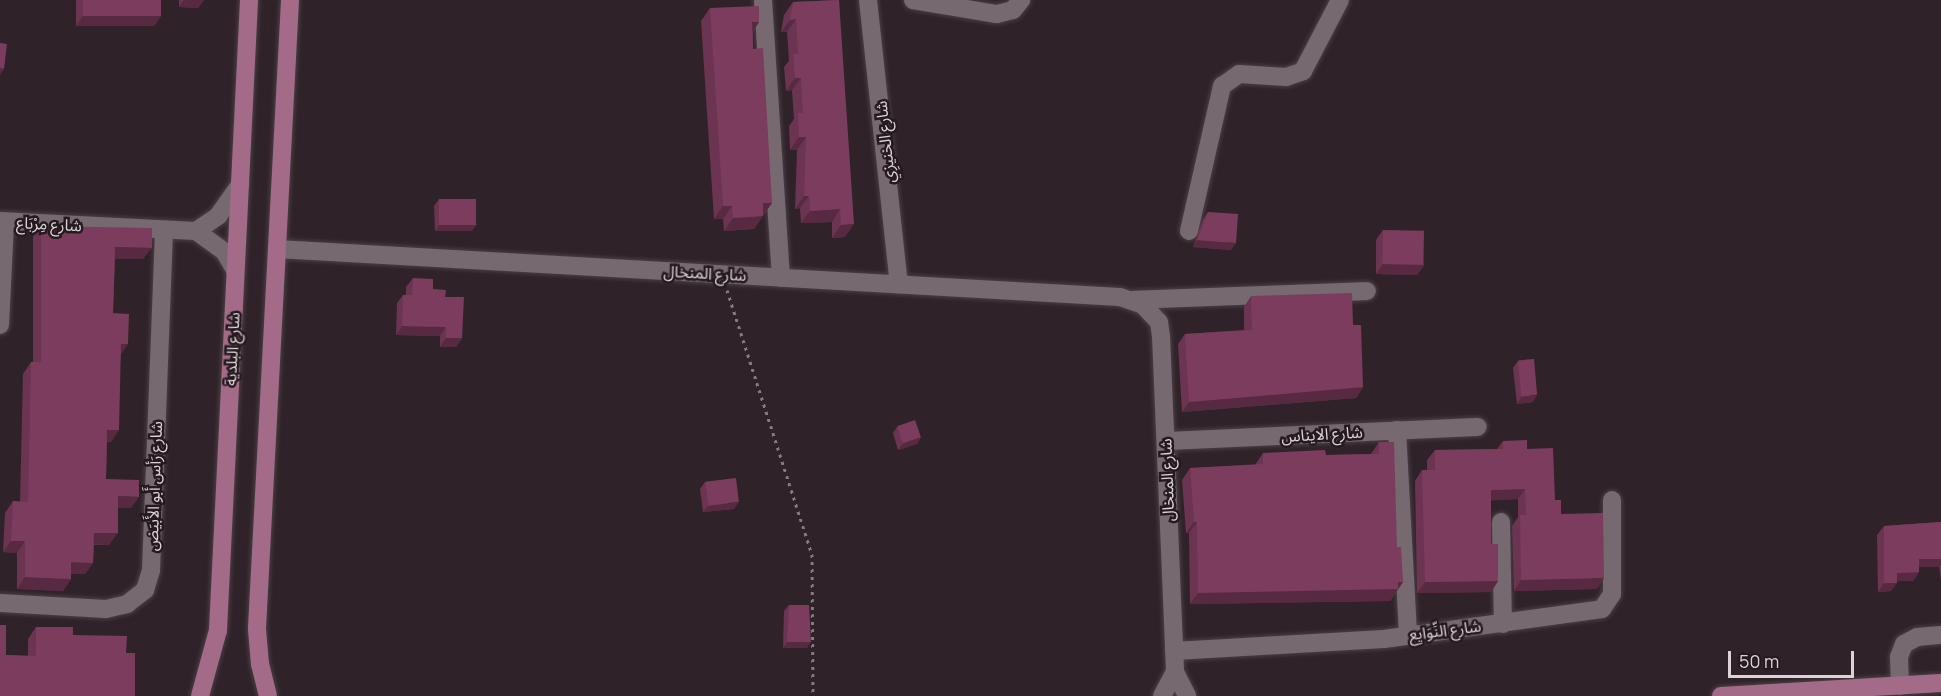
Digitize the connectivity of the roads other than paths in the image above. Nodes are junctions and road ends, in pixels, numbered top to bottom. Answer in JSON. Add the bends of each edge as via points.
{"nodes":[{"id":1,"x":249,"y":0,"type":"edge"},
{"id":2,"x":290,"y":0,"type":"edge"},
{"id":3,"x":763,"y":0,"type":"edge"},
{"id":4,"x":868,"y":0,"type":"edge"},
{"id":5,"x":913,"y":0,"type":"edge"},
{"id":6,"x":1021,"y":0,"type":"edge"},
{"id":7,"x":1340,"y":0,"type":"edge"},
{"id":8,"x":240,"y":184,"type":"junction"},
{"id":9,"x":3,"y":221,"type":"edge"},
{"id":10,"x":164,"y":230,"type":"junction"},
{"id":11,"x":196,"y":231,"type":"junction"},
{"id":12,"x":1189,"y":231,"type":"dead end"},
{"id":13,"x":277,"y":249,"type":"junction"},
{"id":14,"x":236,"y":270,"type":"junction"},
{"id":15,"x":781,"y":277,"type":"junction"},
{"id":16,"x":899,"y":284,"type":"junction"},
{"id":17,"x":1368,"y":291,"type":"dead end"},
{"id":18,"x":1133,"y":300,"type":"junction"},
{"id":19,"x":0,"y":325,"type":"edge"},
{"id":20,"x":1478,"y":427,"type":"dead end"},
{"id":21,"x":1397,"y":430,"type":"junction"},
{"id":22,"x":1166,"y":441,"type":"junction"},
{"id":23,"x":1612,"y":500,"type":"dead end"},
{"id":24,"x":1502,"y":522,"type":"dead end"},
{"id":25,"x":0,"y":603,"type":"edge"},
{"id":26,"x":1503,"y":624,"type":"junction"},
{"id":27,"x":1408,"y":634,"type":"junction"},
{"id":28,"x":1941,"y":635,"type":"edge"},
{"id":29,"x":1174,"y":651,"type":"junction"},
{"id":30,"x":1174,"y":672,"type":"junction"},
{"id":31,"x":1941,"y":683,"type":"edge"},
{"id":32,"x":1900,"y":686,"type":"junction"},
{"id":33,"x":200,"y":696,"type":"edge"},
{"id":34,"x":268,"y":696,"type":"edge"},
{"id":35,"x":1162,"y":696,"type":"edge"},
{"id":36,"x":1187,"y":696,"type":"edge"},
{"id":37,"x":1721,"y":696,"type":"edge"}],
"edges":[{"from":1,"to":8,"type":"main road","name":"شارع البلدية"},
{"from":2,"to":13,"type":"main road"},
{"from":3,"to":15,"type":"street"},
{"from":4,"to":16,"type":"street","name":"شارع الخنيزِي"},
{"from":5,"to":6,"type":"street","via":[[997,14],[1013,10]]},
{"from":7,"to":12,"type":"street","via":[[1303,71],[1286,77],[1239,74],[1222,86]]},
{"from":8,"to":11,"type":"street","via":[[222,212]]},
{"from":8,"to":14,"type":"main road","name":"شارع البلدية"},
{"from":9,"to":10,"type":"street","name":"شارع مِرْبَاع"},
{"from":9,"to":19,"type":"street","name":"شارع مِرْبَاع"},
{"from":10,"to":11,"type":"street","name":"شارع مِرْبَاع"},
{"from":10,"to":25,"type":"street","name":"شارع رَأس أَبو الأَبيَض","via":[[151,570],[146,590],[127,604],[106,609]]},
{"from":11,"to":14,"type":"street","via":[[216,243]]},
{"from":13,"to":15,"type":"street","name":"شارع المنخال"},
{"from":13,"to":34,"type":"main road","via":[[257,628]]},
{"from":14,"to":33,"type":"main road","name":"شارع البلدية","via":[[218,630]]},
{"from":15,"to":16,"type":"street","name":"شارع المنخال"},
{"from":16,"to":18,"type":"street","name":"شارع المنخال"},
{"from":17,"to":18,"type":"street","name":"شارع المنخال"},
{"from":18,"to":22,"type":"street","name":"شارع المنخال","via":[[1152,312],[1159,322]]},
{"from":20,"to":21,"type":"street","name":"شارع الايناس"},
{"from":21,"to":22,"type":"street","name":"شارع الايناس"},
{"from":21,"to":27,"type":"street"},
{"from":22,"to":29,"type":"street","name":"شارع المنخال"},
{"from":23,"to":26,"type":"street","name":"شارع النِّوَايِع","via":[[1612,594],[1606,606],[1593,612]]},
{"from":24,"to":26,"type":"street"},
{"from":26,"to":27,"type":"street","name":"شارع النِّوَايِع"},
{"from":27,"to":29,"type":"street","name":"شارع النِّوَايِع"},
{"from":28,"to":32,"type":"street","via":[[1917,637],[1904,644],[1899,657]]},
{"from":29,"to":30,"type":"street","name":"شارع المنخال"},
{"from":30,"to":35,"type":"street","name":"شارع المنخال"},
{"from":30,"to":36,"type":"street","name":"شارع المنخال"},
{"from":31,"to":32,"type":"main road"},
{"from":32,"to":37,"type":"main road"}]}
